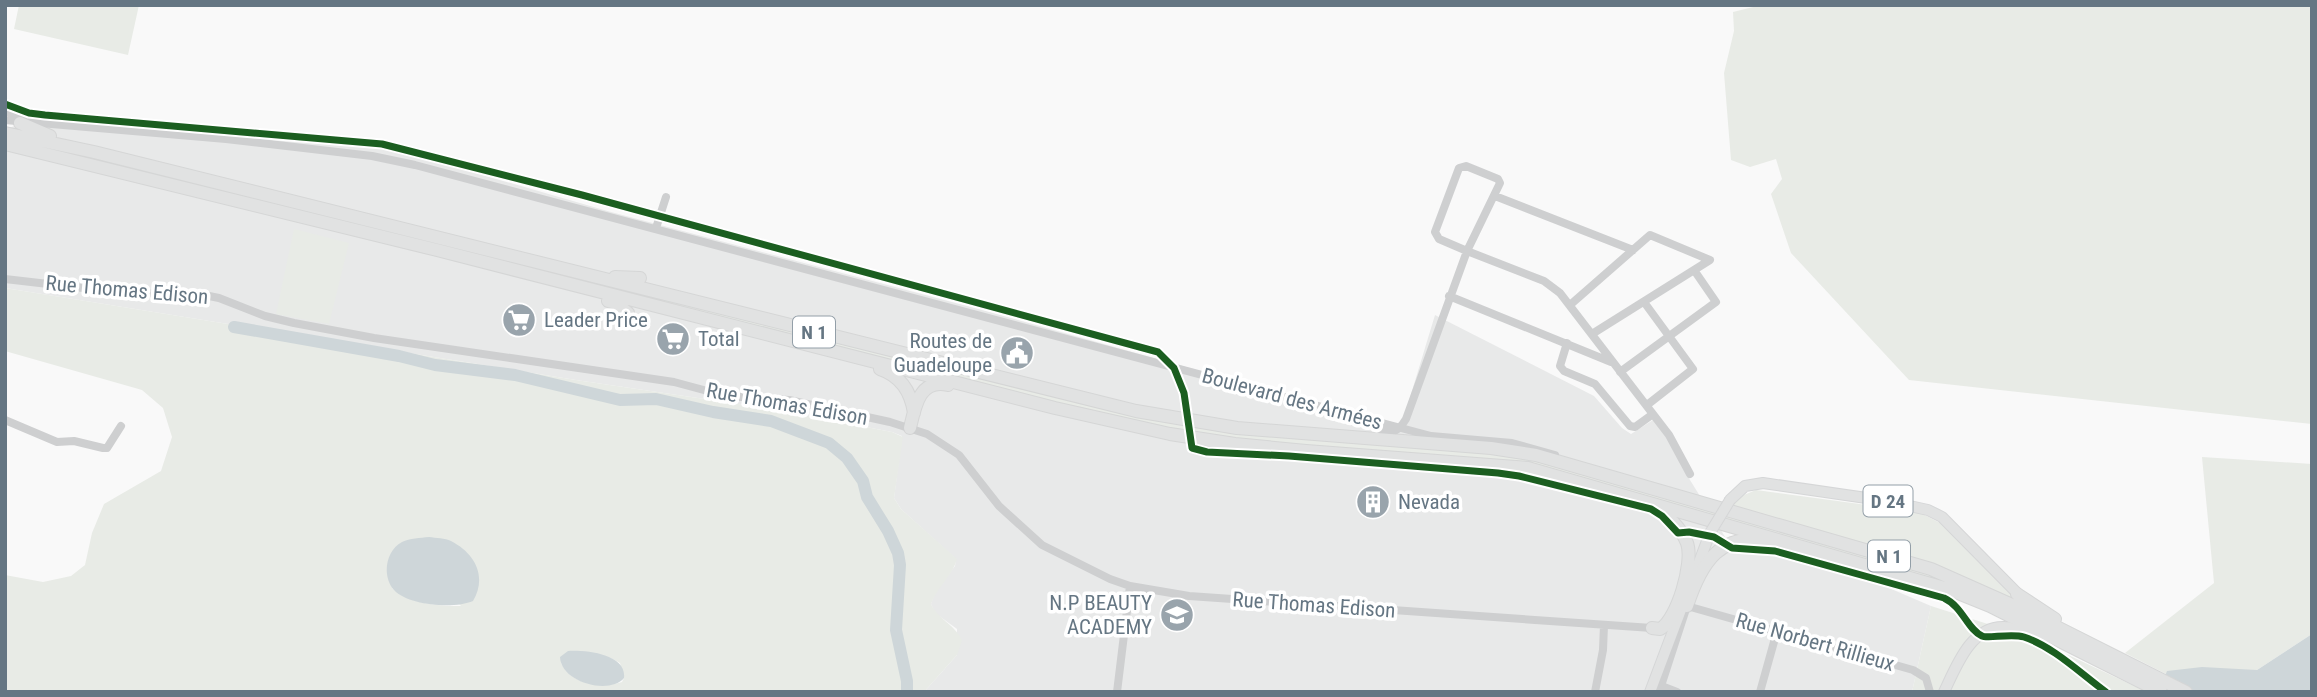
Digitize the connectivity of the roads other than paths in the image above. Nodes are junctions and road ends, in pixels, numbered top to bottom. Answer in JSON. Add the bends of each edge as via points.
{"nodes":[{"id":1,"x":5,"y":115,"type":"edge"},
{"id":2,"x":20,"y":123,"type":"junction"},
{"id":3,"x":41,"y":123,"type":"junction"},
{"id":4,"x":5,"y":133,"type":"edge"},
{"id":5,"x":5,"y":144,"type":"edge"},
{"id":6,"x":5,"y":150,"type":"edge"},
{"id":7,"x":93,"y":152,"type":"junction"},
{"id":8,"x":89,"y":165,"type":"junction"},
{"id":9,"x":1495,"y":196,"type":"junction"},
{"id":10,"x":666,"y":197,"type":"dead end"},
{"id":11,"x":656,"y":228,"type":"junction"},
{"id":12,"x":1633,"y":250,"type":"junction"},
{"id":13,"x":1466,"y":251,"type":"junction"},
{"id":14,"x":1695,"y":270,"type":"junction"},
{"id":15,"x":525,"y":273,"type":"junction"},
{"id":16,"x":576,"y":273,"type":"junction"},
{"id":17,"x":640,"y":278,"type":"dead end"},
{"id":18,"x":5,"y":279,"type":"edge"},
{"id":19,"x":685,"y":290,"type":"dead end"},
{"id":20,"x":1449,"y":296,"type":"junction"},
{"id":21,"x":1644,"y":302,"type":"junction"},
{"id":22,"x":1570,"y":305,"type":"junction"},
{"id":23,"x":628,"y":313,"type":"dead end"},
{"id":24,"x":781,"y":324,"type":"junction"},
{"id":25,"x":691,"y":327,"type":"dead end"},
{"id":26,"x":1592,"y":334,"type":"junction"},
{"id":27,"x":1670,"y":336,"type":"junction"},
{"id":28,"x":780,"y":338,"type":"junction"},
{"id":29,"x":1567,"y":343,"type":"junction"},
{"id":30,"x":807,"y":345,"type":"junction"},
{"id":31,"x":1613,"y":362,"type":"junction"},
{"id":32,"x":1620,"y":372,"type":"junction"},
{"id":33,"x":1647,"y":405,"type":"junction"},
{"id":34,"x":1055,"y":408,"type":"junction"},
{"id":35,"x":914,"y":413,"type":"junction"},
{"id":36,"x":1653,"y":414,"type":"junction"},
{"id":37,"x":5,"y":420,"type":"edge"},
{"id":38,"x":121,"y":426,"type":"dead end"},
{"id":39,"x":1401,"y":427,"type":"junction"},
{"id":40,"x":910,"y":428,"type":"junction"},
{"id":41,"x":1600,"y":473,"type":"junction"},
{"id":42,"x":1690,"y":474,"type":"dead end"},
{"id":43,"x":1648,"y":502,"type":"junction"},
{"id":44,"x":1865,"y":564,"type":"junction"},
{"id":45,"x":1130,"y":586,"type":"junction"},
{"id":46,"x":2017,"y":594,"type":"junction"},
{"id":47,"x":1687,"y":606,"type":"junction"},
{"id":48,"x":1604,"y":625,"type":"junction"},
{"id":49,"x":1652,"y":628,"type":"joint"},
{"id":50,"x":1777,"y":631,"type":"junction"},
{"id":51,"x":2079,"y":645,"type":"junction"},
{"id":52,"x":2130,"y":667,"type":"junction"},
{"id":53,"x":1656,"y":688,"type":"edge"},
{"id":54,"x":1117,"y":692,"type":"edge"},
{"id":55,"x":1595,"y":692,"type":"edge"},
{"id":56,"x":1677,"y":692,"type":"edge"},
{"id":57,"x":1760,"y":692,"type":"edge"},
{"id":58,"x":1930,"y":692,"type":"edge"},
{"id":59,"x":1944,"y":692,"type":"edge"},
{"id":60,"x":2161,"y":692,"type":"edge"},
{"id":61,"x":2189,"y":692,"type":"edge"}],
"edges":[{"from":1,"to":2,"type":"street","name":"Boulevard des Armées"},
{"from":1,"to":3,"type":"street","name":"Boulevard des Armées"},
{"from":2,"to":3,"type":"street","name":"Boulevard des Armées"},
{"from":2,"to":7,"type":"highway"},
{"from":3,"to":11,"type":"street","name":"Boulevard des Armées","via":[[372,156]]},
{"from":4,"to":7,"type":"highway","number":"N 1"},
{"from":5,"to":8,"type":"highway","number":"N 1"},
{"from":6,"to":8,"type":"highway"},
{"from":7,"to":16,"type":"highway","number":"N 1"},
{"from":8,"to":15,"type":"highway","number":"N 1"},
{"from":9,"to":12,"type":"street"},
{"from":9,"to":13,"type":"street"},
{"from":9,"to":13,"type":"street","via":[[1498,179],[1466,166],[1459,168],[1436,235]]},
{"from":10,"to":11,"type":"street"},
{"from":11,"to":39,"type":"street","name":"Boulevard des Armées"},
{"from":12,"to":14,"type":"street","via":[[1650,235],[1710,260]]},
{"from":12,"to":22,"type":"street"},
{"from":13,"to":20,"type":"street"},
{"from":13,"to":22,"type":"street","via":[[1544,281]]},
{"from":14,"to":21,"type":"street"},
{"from":14,"to":27,"type":"street","via":[[1716,302]]},
{"from":15,"to":23,"type":"highway","via":[[616,303]]},
{"from":15,"to":28,"type":"highway","number":"N 1"},
{"from":16,"to":17,"type":"highway"},
{"from":16,"to":24,"type":"highway","number":"N 1"},
{"from":18,"to":40,"type":"street","name":"Rue Thomas Edison","via":[[117,292],[199,294],[269,317],[347,333],[674,382],[726,397],[789,400]]},
{"from":19,"to":24,"type":"highway"},
{"from":20,"to":29,"type":"street"},
{"from":20,"to":39,"type":"street"},
{"from":21,"to":26,"type":"street"},
{"from":21,"to":27,"type":"street"},
{"from":22,"to":26,"type":"street"},
{"from":24,"to":41,"type":"highway","number":"N 1","via":[[1192,422],[1514,450]]},
{"from":25,"to":28,"type":"highway"},
{"from":26,"to":31,"type":"street"},
{"from":27,"to":32,"type":"street"},
{"from":27,"to":33,"type":"street","via":[[1693,369]]},
{"from":28,"to":30,"type":"highway","number":"N 1"},
{"from":29,"to":31,"type":"street"},
{"from":29,"to":36,"type":"street","via":[[1560,366],[1563,371],[1595,384],[1630,426]]},
{"from":30,"to":34,"type":"highway","number":"N 1"},
{"from":30,"to":35,"type":"highway","via":[[890,373],[907,389]]},
{"from":31,"to":32,"type":"street"},
{"from":32,"to":33,"type":"street"},
{"from":33,"to":36,"type":"street"},
{"from":34,"to":35,"type":"highway","via":[[935,384],[923,391]]},
{"from":34,"to":43,"type":"highway","number":"N 1","via":[[1235,444],[1528,468]]},
{"from":35,"to":40,"type":"highway"},
{"from":36,"to":42,"type":"street"},
{"from":37,"to":38,"type":"street","via":[[57,442],[103,448],[111,444]]},
{"from":39,"to":41,"type":"street","name":"Boulevard des Armées","via":[[1431,436],[1512,443]]},
{"from":40,"to":45,"type":"street","name":"Rue Thomas Edison","via":[[959,455],[999,506],[1036,540]]},
{"from":41,"to":51,"type":"highway","number":"N 1","via":[[1931,569],[1976,588]]},
{"from":43,"to":44,"type":"highway","number":"N 1"},
{"from":43,"to":49,"type":"highway","via":[[1669,517],[1688,545],[1689,556],[1669,622],[1660,629]]},
{"from":44,"to":47,"type":"highway","via":[[1766,541],[1737,543],[1707,559]]},
{"from":44,"to":51,"type":"highway","number":"N 1","via":[[1948,589]]},
{"from":45,"to":48,"type":"street","name":"Rue Thomas Edison","via":[[1189,596]]},
{"from":45,"to":54,"type":"street"},
{"from":46,"to":51,"type":"main road","number":"D 24"},
{"from":46,"to":52,"type":"highway"},
{"from":46,"to":53,"type":"main road","number":"D 24","bridge":true,"via":[[1942,517],[1913,506],[1763,483],[1745,486],[1730,500],[1710,533]]},
{"from":47,"to":50,"type":"street","name":"Rue Norbert Rillieux"},
{"from":47,"to":53,"type":"street"},
{"from":48,"to":49,"type":"street","name":"Rue Thomas Edison"},
{"from":48,"to":55,"type":"street"},
{"from":50,"to":57,"type":"street"},
{"from":50,"to":58,"type":"street","name":"Rue Norbert Rillieux","via":[[1904,666],[1922,674]]},
{"from":51,"to":52,"type":"highway","number":"N 1"},
{"from":51,"to":59,"type":"main road","via":[[2018,629],[1989,629],[1972,642]]},
{"from":52,"to":60,"type":"highway","number":"N 1"},
{"from":52,"to":61,"type":"highway","number":"N 1"},
{"from":53,"to":56,"type":"street"}]}
